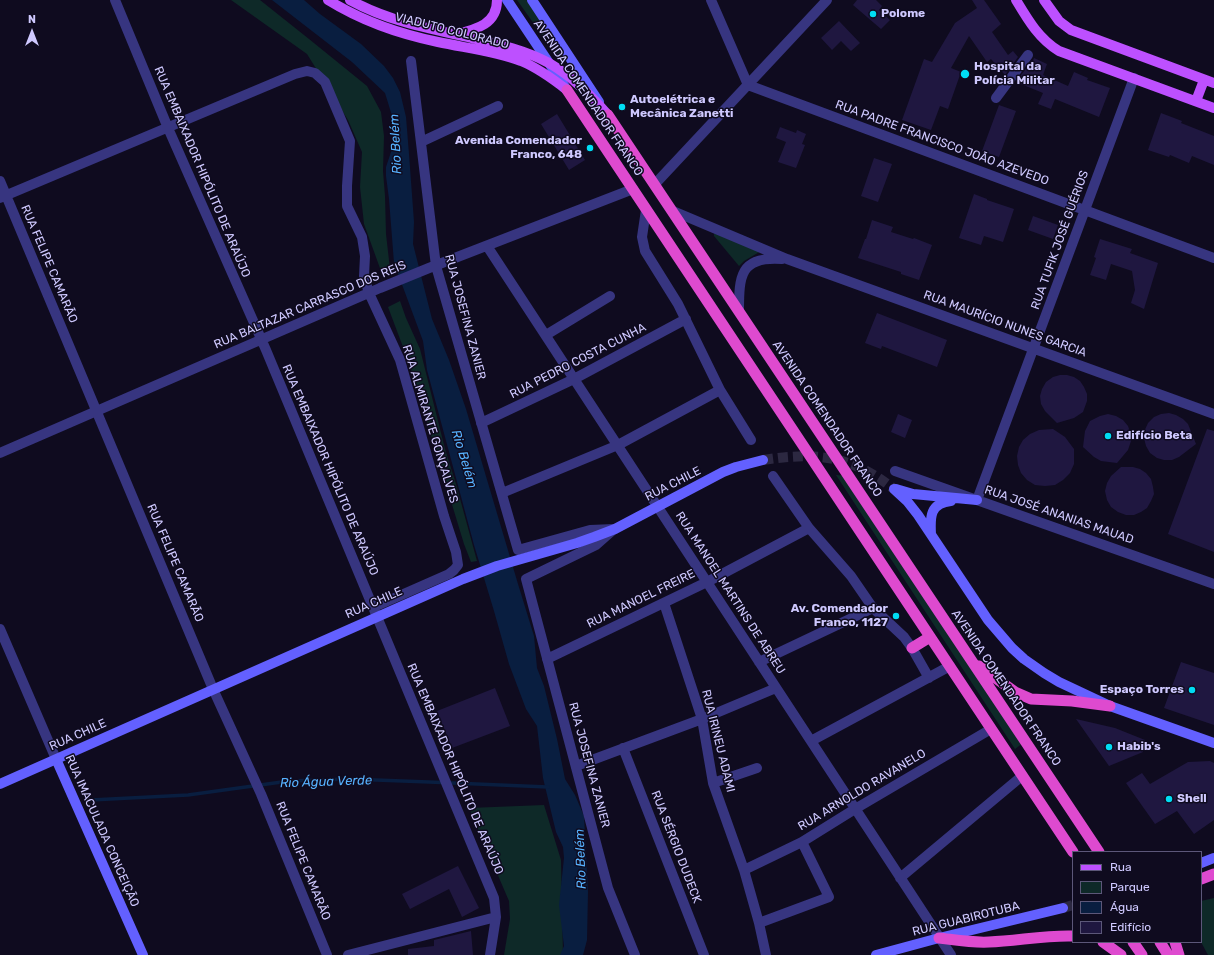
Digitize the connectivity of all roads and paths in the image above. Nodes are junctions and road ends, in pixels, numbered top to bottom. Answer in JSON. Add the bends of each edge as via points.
{"nodes":[{"id":1,"x":115,"y":0,"type":"edge"},
{"id":2,"x":328,"y":0,"type":"edge"},
{"id":3,"x":350,"y":0,"type":"edge"},
{"id":4,"x":497,"y":0,"type":"edge"},
{"id":5,"x":507,"y":0,"type":"edge"},
{"id":6,"x":532,"y":0,"type":"edge"},
{"id":7,"x":711,"y":0,"type":"edge"},
{"id":8,"x":827,"y":0,"type":"edge"},
{"id":9,"x":1016,"y":0,"type":"edge"},
{"id":10,"x":1044,"y":0,"type":"edge"},
{"id":11,"x":456,"y":35,"type":"junction"},
{"id":12,"x":1028,"y":54,"type":"dead end"},
{"id":13,"x":411,"y":61,"type":"dead end"},
{"id":14,"x":549,"y":63,"type":"junction"},
{"id":15,"x":1134,"y":78,"type":"junction"},
{"id":16,"x":1209,"y":82,"type":"edge"},
{"id":17,"x":748,"y":85,"type":"junction"},
{"id":18,"x":567,"y":90,"type":"junction"},
{"id":19,"x":996,"y":98,"type":"dead end"},
{"id":20,"x":1196,"y":102,"type":"junction"},
{"id":21,"x":498,"y":106,"type":"dead end"},
{"id":22,"x":1214,"y":108,"type":"edge"},
{"id":23,"x":608,"y":115,"type":"junction"},
{"id":24,"x":168,"y":128,"type":"junction"},
{"id":25,"x":421,"y":142,"type":"junction"},
{"id":26,"x":0,"y":180,"type":"edge"},
{"id":27,"x":655,"y":184,"type":"junction"},
{"id":28,"x":633,"y":189,"type":"junction"},
{"id":29,"x":3,"y":197,"type":"edge"},
{"id":30,"x":646,"y":210,"type":"junction"},
{"id":31,"x":1085,"y":210,"type":"junction"},
{"id":32,"x":673,"y":211,"type":"junction"},
{"id":33,"x":487,"y":246,"type":"junction"},
{"id":34,"x":1214,"y":258,"type":"edge"},
{"id":35,"x":787,"y":259,"type":"junction"},
{"id":36,"x":433,"y":267,"type":"junction"},
{"id":37,"x":369,"y":293,"type":"junction"},
{"id":38,"x":610,"y":296,"type":"dead end"},
{"id":39,"x":739,"y":311,"type":"junction"},
{"id":40,"x":686,"y":320,"type":"junction"},
{"id":41,"x":546,"y":335,"type":"junction"},
{"id":42,"x":262,"y":340,"type":"junction"},
{"id":43,"x":1034,"y":348,"type":"junction"},
{"id":44,"x":574,"y":379,"type":"junction"},
{"id":45,"x":720,"y":390,"type":"junction"},
{"id":46,"x":97,"y":411,"type":"junction"},
{"id":47,"x":1214,"y":414,"type":"edge"},
{"id":48,"x":481,"y":423,"type":"junction"},
{"id":49,"x":751,"y":440,"type":"dead end"},
{"id":50,"x":618,"y":445,"type":"junction"},
{"id":51,"x":0,"y":453,"type":"edge"},
{"id":52,"x":763,"y":460,"type":"tunnel mouth"},
{"id":53,"x":895,"y":471,"type":"dead end"},
{"id":54,"x":773,"y":476,"type":"dead end"},
{"id":55,"x":502,"y":493,"type":"junction"},
{"id":56,"x":977,"y":500,"type":"junction"},
{"id":57,"x":657,"y":506,"type":"junction"},
{"id":58,"x":809,"y":528,"type":"junction"},
{"id":59,"x":615,"y":529,"type":"junction"},
{"id":60,"x":931,"y":534,"type":"junction"},
{"id":61,"x":707,"y":582,"type":"junction"},
{"id":62,"x":1214,"y":584,"type":"edge"},
{"id":63,"x":664,"y":603,"type":"junction"},
{"id":64,"x":873,"y":608,"type":"junction"},
{"id":65,"x":375,"y":612,"type":"junction"},
{"id":66,"x":0,"y":629,"type":"edge"},
{"id":67,"x":930,"y":637,"type":"junction"},
{"id":68,"x":912,"y":648,"type":"junction"},
{"id":69,"x":547,"y":659,"type":"junction"},
{"id":70,"x":973,"y":661,"type":"junction"},
{"id":71,"x":759,"y":662,"type":"junction"},
{"id":72,"x":950,"y":666,"type":"junction"},
{"id":73,"x":929,"y":678,"type":"junction"},
{"id":74,"x":776,"y":688,"type":"junction"},
{"id":75,"x":213,"y":689,"type":"junction"},
{"id":76,"x":1110,"y":706,"type":"junction"},
{"id":77,"x":702,"y":719,"type":"junction"},
{"id":78,"x":991,"y":729,"type":"junction"},
{"id":79,"x":811,"y":741,"type":"junction"},
{"id":80,"x":1214,"y":743,"type":"edge"},
{"id":81,"x":623,"y":748,"type":"junction"},
{"id":82,"x":56,"y":759,"type":"junction"},
{"id":83,"x":576,"y":766,"type":"junction"},
{"id":84,"x":756,"y":768,"type":"dead end"},
{"id":85,"x":1022,"y":776,"type":"junction"},
{"id":86,"x":713,"y":782,"type":"junction"},
{"id":87,"x":0,"y":784,"type":"edge"},
{"id":88,"x":855,"y":809,"type":"junction"},
{"id":89,"x":802,"y":842,"type":"junction"},
{"id":90,"x":1072,"y":851,"type":"edge"},
{"id":91,"x":1099,"y":851,"type":"edge"},
{"id":92,"x":1214,"y":858,"type":"edge"},
{"id":93,"x":1202,"y":863,"type":"edge"},
{"id":94,"x":744,"y":870,"type":"junction"},
{"id":95,"x":1214,"y":874,"type":"edge"},
{"id":96,"x":900,"y":878,"type":"junction"},
{"id":97,"x":1202,"y":878,"type":"edge"},
{"id":98,"x":1063,"y":908,"type":"tunnel mouth"},
{"id":99,"x":496,"y":916,"type":"junction"},
{"id":100,"x":759,"y":923,"type":"junction"},
{"id":101,"x":1072,"y":936,"type":"edge"},
{"id":102,"x":940,"y":938,"type":"junction"},
{"id":103,"x":1105,"y":943,"type":"edge"},
{"id":104,"x":1134,"y":943,"type":"edge"},
{"id":105,"x":1161,"y":943,"type":"edge"},
{"id":106,"x":1175,"y":943,"type":"edge"},
{"id":107,"x":143,"y":955,"type":"edge"},
{"id":108,"x":327,"y":955,"type":"edge"},
{"id":109,"x":348,"y":955,"type":"edge"},
{"id":110,"x":490,"y":955,"type":"edge"},
{"id":111,"x":634,"y":955,"type":"edge"},
{"id":112,"x":704,"y":955,"type":"edge"},
{"id":113,"x":766,"y":955,"type":"edge"},
{"id":114,"x":876,"y":955,"type":"edge"},
{"id":115,"x":951,"y":955,"type":"edge"},
{"id":116,"x":1121,"y":955,"type":"edge"},
{"id":117,"x":1142,"y":955,"type":"edge"},
{"id":118,"x":1168,"y":955,"type":"edge"},
{"id":119,"x":1179,"y":955,"type":"edge"}],
"edges":[{"from":1,"to":24,"type":"street","name":"RUA EMBAIXADOR HIPÓLITO DE ARAÚJO"},
{"from":2,"to":18,"type":"main road","name":"VIADUTO COLORADO","via":[[394,31],[521,61],[547,75]]},
{"from":3,"to":11,"type":"main road","name":"VIADUTO COLORADO","via":[[398,21]]},
{"from":4,"to":11,"type":"main road","via":[[494,15],[487,22],[478,29]]},
{"from":5,"to":14,"type":"main road","name":"AVENIDA COMENDADOR FRANCO"},
{"from":6,"to":23,"type":"main road","name":"AVENIDA COMENDADOR FRANCO"},
{"from":7,"to":17,"type":"street"},
{"from":8,"to":17,"type":"street"},
{"from":9,"to":15,"type":"main road","via":[[1035,30],[1051,46]]},
{"from":10,"to":16,"type":"main road","via":[[1059,21],[1071,30]]},
{"from":11,"to":14,"type":"main road","name":"VIADUTO COLORADO","via":[[513,48]]},
{"from":12,"to":19,"type":"street"},
{"from":13,"to":25,"type":"street","name":"RUA JOSEFINA ZANIER"},
{"from":14,"to":18,"type":"main road","name":"AVENIDA COMENDADOR FRANCO"},
{"from":14,"to":23,"type":"main road","name":"VIADUTO COLORADO","via":[[581,86]]},
{"from":15,"to":20,"type":"main road"},
{"from":15,"to":31,"type":"street","name":"RUA TUFIK JOSÉ GUÉRIOS"},
{"from":16,"to":20,"type":"main road"},
{"from":17,"to":27,"type":"street"},
{"from":17,"to":31,"type":"street","name":"RUA PADRE FRANCISCO JOÃO AZEVEDO"},
{"from":18,"to":28,"type":"highway","name":"AVENIDA COMENDADOR FRANCO"},
{"from":20,"to":22,"type":"main road"},
{"from":21,"to":25,"type":"street"},
{"from":23,"to":27,"type":"highway","name":"AVENIDA COMENDADOR FRANCO"},
{"from":24,"to":29,"type":"street","name":"RUA ALMIRANTE GONÇALVES"},
{"from":24,"to":37,"type":"street","name":"RUA ALMIRANTE GONÇALVES","via":[[295,74],[308,71],[315,73],[325,82],[350,141],[348,206],[362,237],[365,256],[364,276]]},
{"from":24,"to":42,"type":"street","name":"RUA EMBAIXADOR HIPÓLITO DE ARAÚJO"},
{"from":25,"to":36,"type":"street","name":"RUA JOSEFINA ZANIER"},
{"from":26,"to":29,"type":"street","name":"RUA FELIPE CAMARÃO"},
{"from":27,"to":32,"type":"highway","name":"AVENIDA COMENDADOR FRANCO"},
{"from":28,"to":30,"type":"highway","name":"AVENIDA COMENDADOR FRANCO"},
{"from":28,"to":33,"type":"street","name":"RUA BALTAZAR CARRASCO DOS REIS"},
{"from":29,"to":46,"type":"street","name":"RUA FELIPE CAMARÃO"},
{"from":30,"to":40,"type":"street","via":[[642,237],[645,251]]},
{"from":30,"to":67,"type":"highway","name":"AVENIDA COMENDADOR FRANCO"},
{"from":31,"to":34,"type":"street","name":"RUA PADRE FRANCISCO JOÃO AZEVEDO"},
{"from":31,"to":43,"type":"street","name":"RUA TUFIK JOSÉ GUÉRIOS"},
{"from":32,"to":35,"type":"street","name":"RUA MAURÍCIO NUNES GARCIA"},
{"from":32,"to":39,"type":"highway","name":"AVENIDA COMENDADOR FRANCO"},
{"from":33,"to":36,"type":"street","name":"RUA BALTAZAR CARRASCO DOS REIS"},
{"from":33,"to":41,"type":"street","name":"RUA MANOEL MARTINS DE ABREU"},
{"from":35,"to":39,"type":"street","name":"RUA MAURÍCIO NUNES GARCIA","via":[[758,261],[746,269],[740,280]]},
{"from":35,"to":43,"type":"street","name":"RUA MAURÍCIO NUNES GARCIA"},
{"from":36,"to":37,"type":"street","name":"RUA BALTAZAR CARRASCO DOS REIS"},
{"from":36,"to":48,"type":"street","name":"RUA JOSEFINA ZANIER"},
{"from":37,"to":42,"type":"street","name":"RUA BALTAZAR CARRASCO DOS REIS"},
{"from":37,"to":65,"type":"street","name":"RUA ALMIRANTE GONÇALVES","via":[[400,360],[458,564],[449,574]]},
{"from":38,"to":41,"type":"street"},
{"from":39,"to":70,"type":"highway","name":"AVENIDA COMENDADOR FRANCO"},
{"from":40,"to":44,"type":"street","name":"RUA PEDRO COSTA CUNHA"},
{"from":40,"to":45,"type":"street"},
{"from":41,"to":44,"type":"street","name":"RUA MANOEL MARTINS DE ABREU"},
{"from":42,"to":46,"type":"street","name":"RUA BALTAZAR CARRASCO DOS REIS"},
{"from":42,"to":65,"type":"street","name":"RUA EMBAIXADOR HIPÓLITO DE ARAÚJO"},
{"from":43,"to":47,"type":"street","name":"RUA MAURÍCIO NUNES GARCIA"},
{"from":43,"to":56,"type":"street","name":"RUA TUFIK JOSÉ GUÉRIOS"},
{"from":44,"to":48,"type":"street","name":"RUA PEDRO COSTA CUNHA"},
{"from":44,"to":50,"type":"street","name":"RUA MANOEL MARTINS DE ABREU"},
{"from":45,"to":49,"type":"street"},
{"from":45,"to":50,"type":"street"},
{"from":46,"to":51,"type":"street","name":"RUA BALTAZAR CARRASCO DOS REIS"},
{"from":46,"to":75,"type":"street","name":"RUA FELIPE CAMARÃO"},
{"from":48,"to":55,"type":"street","name":"RUA JOSEFINA ZANIER"},
{"from":50,"to":55,"type":"street"},
{"from":50,"to":57,"type":"street","name":"RUA MANOEL MARTINS DE ABREU"},
{"from":52,"to":57,"type":"main road","name":"RUA CHILE","via":[[723,472]]},
{"from":53,"to":56,"type":"street","name":"RUA JOSÉ ANANIAS MAUAD"},
{"from":54,"to":58,"type":"street"},
{"from":55,"to":59,"type":"street","name":"RUA JOSEFINA ZANIER","via":[[518,550],[590,530]]},
{"from":56,"to":60,"type":"main road","via":[[949,501],[935,506],[931,514]]},
{"from":56,"to":60,"type":"main road","via":[[914,494],[894,489],[907,501]]},
{"from":56,"to":62,"type":"street","name":"RUA JOSÉ ANANIAS MAUAD"},
{"from":57,"to":59,"type":"main road","name":"RUA CHILE"},
{"from":57,"to":61,"type":"street","name":"RUA MANOEL MARTINS DE ABREU"},
{"from":58,"to":61,"type":"street","name":"RUA MANOEL FREIRE"},
{"from":58,"to":64,"type":"street","via":[[851,576]]},
{"from":59,"to":65,"type":"main road","name":"RUA CHILE","via":[[577,544],[496,566]]},
{"from":59,"to":69,"type":"street","name":"RUA JOSEFINA ZANIER","via":[[596,545],[526,579]]},
{"from":60,"to":76,"type":"main road","via":[[988,620],[1012,648],[1054,679]]},
{"from":61,"to":63,"type":"street","name":"RUA MANOEL FREIRE"},
{"from":61,"to":71,"type":"street","name":"RUA MANOEL MARTINS DE ABREU"},
{"from":63,"to":69,"type":"street","name":"RUA MANOEL FREIRE"},
{"from":63,"to":77,"type":"street","name":"RUA IRINEU ADAMI"},
{"from":64,"to":68,"type":"street"},
{"from":64,"to":71,"type":"street"},
{"from":65,"to":75,"type":"main road","name":"RUA CHILE"},
{"from":65,"to":99,"type":"street","name":"RUA EMBAIXADOR HIPÓLITO DE ARAÚJO","via":[[494,898]]},
{"from":66,"to":82,"type":"street","name":"RUA IMACULADA CONCEIÇÃO"},
{"from":67,"to":68,"type":"highway"},
{"from":67,"to":72,"type":"highway","name":"AVENIDA COMENDADOR FRANCO"},
{"from":68,"to":73,"type":"street"},
{"from":69,"to":83,"type":"street","name":"RUA JOSEFINA ZANIER"},
{"from":70,"to":76,"type":"highway","via":[[1015,692],[1031,699]]},
{"from":70,"to":91,"type":"highway","name":"AVENIDA COMENDADOR FRANCO"},
{"from":71,"to":74,"type":"street","name":"RUA MANOEL MARTINS DE ABREU"},
{"from":72,"to":73,"type":"street"},
{"from":72,"to":78,"type":"highway","name":"AVENIDA COMENDADOR FRANCO"},
{"from":73,"to":79,"type":"street"},
{"from":74,"to":77,"type":"street"},
{"from":74,"to":79,"type":"street","name":"RUA MANOEL MARTINS DE ABREU"},
{"from":75,"to":82,"type":"main road","name":"RUA CHILE"},
{"from":75,"to":108,"type":"street","name":"RUA FELIPE CAMARÃO","via":[[261,794]]},
{"from":76,"to":80,"type":"main road"},
{"from":77,"to":81,"type":"street"},
{"from":77,"to":86,"type":"street","name":"RUA IRINEU ADAMI"},
{"from":78,"to":85,"type":"highway","name":"AVENIDA COMENDADOR FRANCO"},
{"from":78,"to":88,"type":"street","name":"RUA ARNOLDO RAVANELO"},
{"from":79,"to":88,"type":"street","name":"RUA MANOEL MARTINS DE ABREU"},
{"from":81,"to":83,"type":"street"},
{"from":81,"to":112,"type":"street","name":"RUA SÉRGIO DUDECK"},
{"from":82,"to":87,"type":"main road","name":"RUA CHILE"},
{"from":82,"to":107,"type":"main road","name":"RUA IMACULADA CONCEIÇÃO"},
{"from":83,"to":111,"type":"street","name":"RUA JOSEFINA ZANIER","via":[[608,888]]},
{"from":84,"to":86,"type":"street"},
{"from":85,"to":90,"type":"highway","name":"AVENIDA COMENDADOR FRANCO"},
{"from":85,"to":96,"type":"street"},
{"from":86,"to":94,"type":"street","name":"RUA IRINEU ADAMI"},
{"from":88,"to":89,"type":"street","name":"RUA ARNOLDO RAVANELO"},
{"from":88,"to":96,"type":"street","name":"RUA MANOEL MARTINS DE ABREU"},
{"from":89,"to":94,"type":"street","name":"RUA ARNOLDO RAVANELO"},
{"from":89,"to":100,"type":"street","via":[[829,897]]},
{"from":92,"to":93,"type":"main road"},
{"from":94,"to":100,"type":"street","name":"RUA IRINEU ADAMI"},
{"from":95,"to":97,"type":"highway"},
{"from":96,"to":102,"type":"street","name":"RUA MANOEL MARTINS DE ABREU"},
{"from":98,"to":102,"type":"main road","name":"RUA GUABIROTUBA"},
{"from":99,"to":109,"type":"street"},
{"from":99,"to":110,"type":"street","name":"RUA EMBAIXADOR HIPÓLITO DE ARAÚJO"},
{"from":100,"to":113,"type":"street","name":"RUA IRINEU ADAMI"},
{"from":101,"to":102,"type":"highway","via":[[989,942]]},
{"from":102,"to":114,"type":"main road","name":"RUA GUABIROTUBA"},
{"from":102,"to":115,"type":"street","name":"RUA MANOEL MARTINS DE ABREU"},
{"from":103,"to":116,"type":"highway"},
{"from":104,"to":117,"type":"highway"},
{"from":105,"to":118,"type":"highway"},
{"from":106,"to":119,"type":"highway"}]}
